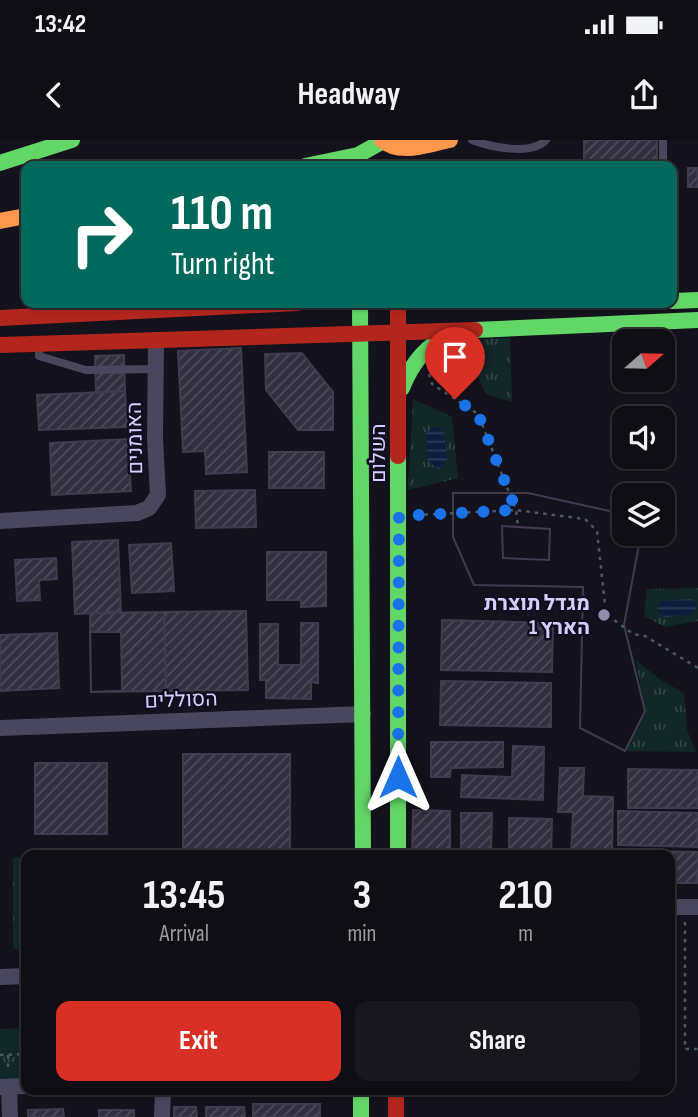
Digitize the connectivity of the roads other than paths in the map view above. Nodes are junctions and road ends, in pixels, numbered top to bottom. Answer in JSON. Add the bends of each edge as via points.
{"nodes":[{"id":1,"x":72,"y":140,"type":"edge"},
{"id":2,"x":472,"y":140,"type":"edge"},
{"id":3,"x":546,"y":140,"type":"edge"},
{"id":4,"x":663,"y":140,"type":"edge"},
{"id":5,"x":390,"y":142,"type":"edge"},
{"id":6,"x":445,"y":142,"type":"edge"},
{"id":7,"x":357,"y":154,"type":"edge"},
{"id":8,"x":327,"y":161,"type":"edge"},
{"id":9,"x":396,"y":161,"type":"edge"},
{"id":10,"x":422,"y":161,"type":"dead end"},
{"id":11,"x":663,"y":161,"type":"edge"},
{"id":12,"x":0,"y":163,"type":"edge"},
{"id":13,"x":21,"y":217,"type":"edge"},
{"id":14,"x":0,"y":221,"type":"edge"},
{"id":15,"x":698,"y":300,"type":"edge"},
{"id":16,"x":677,"y":301,"type":"edge"},
{"id":17,"x":188,"y":308,"type":"edge"},
{"id":18,"x":360,"y":308,"type":"edge"},
{"id":19,"x":398,"y":308,"type":"edge"},
{"id":20,"x":0,"y":318,"type":"edge"},
{"id":21,"x":698,"y":320,"type":"edge"},
{"id":22,"x":465,"y":330,"type":"junction"},
{"id":23,"x":399,"y":332,"type":"junction"},
{"id":24,"x":361,"y":335,"type":"junction"},
{"id":25,"x":156,"y":340,"type":"junction"},
{"id":26,"x":40,"y":343,"type":"junction"},
{"id":27,"x":0,"y":345,"type":"edge"},
{"id":28,"x":155,"y":369,"type":"junction"},
{"id":29,"x":399,"y":397,"type":"junction"},
{"id":30,"x":0,"y":521,"type":"edge"},
{"id":31,"x":363,"y":714,"type":"junction"},
{"id":32,"x":0,"y":728,"type":"edge"},
{"id":33,"x":363,"y":850,"type":"edge"},
{"id":34,"x":398,"y":850,"type":"edge"},
{"id":35,"x":21,"y":976,"type":"edge"},
{"id":36,"x":0,"y":977,"type":"edge"},
{"id":37,"x":4,"y":1087,"type":"edge"},
{"id":38,"x":163,"y":1095,"type":"edge"},
{"id":39,"x":361,"y":1095,"type":"edge"},
{"id":40,"x":396,"y":1095,"type":"edge"},
{"id":41,"x":10,"y":1117,"type":"edge"},
{"id":42,"x":162,"y":1117,"type":"edge"},
{"id":43,"x":361,"y":1117,"type":"edge"},
{"id":44,"x":396,"y":1117,"type":"edge"}],
"edges":[{"from":1,"to":12,"type":"main road"},
{"from":2,"to":3,"type":"lane","via":[[516,149],[542,145]]},
{"from":4,"to":11,"type":"lane"},
{"from":5,"to":6,"type":"main road"},
{"from":5,"to":7,"type":"main road"},
{"from":5,"to":9,"type":"main road"},
{"from":6,"to":10,"type":"main road"},
{"from":7,"to":8,"type":"main road"},
{"from":13,"to":14,"type":"main road"},
{"from":15,"to":16,"type":"main road"},
{"from":17,"to":20,"type":"main road"},
{"from":18,"to":24,"type":"main road","name":"השלום"},
{"from":19,"to":23,"type":"main road","name":"השלום"},
{"from":21,"to":22,"type":"main road"},
{"from":22,"to":23,"type":"main road"},
{"from":22,"to":29,"type":"main road","via":[[421,351]]},
{"from":23,"to":24,"type":"main road"},
{"from":23,"to":29,"type":"main road","name":"השלום"},
{"from":24,"to":25,"type":"main road"},
{"from":24,"to":31,"type":"main road","name":"השלום"},
{"from":25,"to":26,"type":"main road"},
{"from":25,"to":28,"type":"street","name":"האומנים"},
{"from":26,"to":27,"type":"main road"},
{"from":26,"to":28,"type":"lane","via":[[39,356],[86,370]]},
{"from":28,"to":30,"type":"street","name":"האומנים","via":[[158,495],[149,508],[137,513],[32,514]]},
{"from":29,"to":34,"type":"main road","name":"השלום"},
{"from":31,"to":32,"type":"street","name":"הסוללים"},
{"from":31,"to":33,"type":"main road","name":"השלום"},
{"from":35,"to":36,"type":"street"},
{"from":37,"to":41,"type":"street"},
{"from":38,"to":42,"type":"street"},
{"from":39,"to":43,"type":"main road"},
{"from":40,"to":44,"type":"main road"}]}
